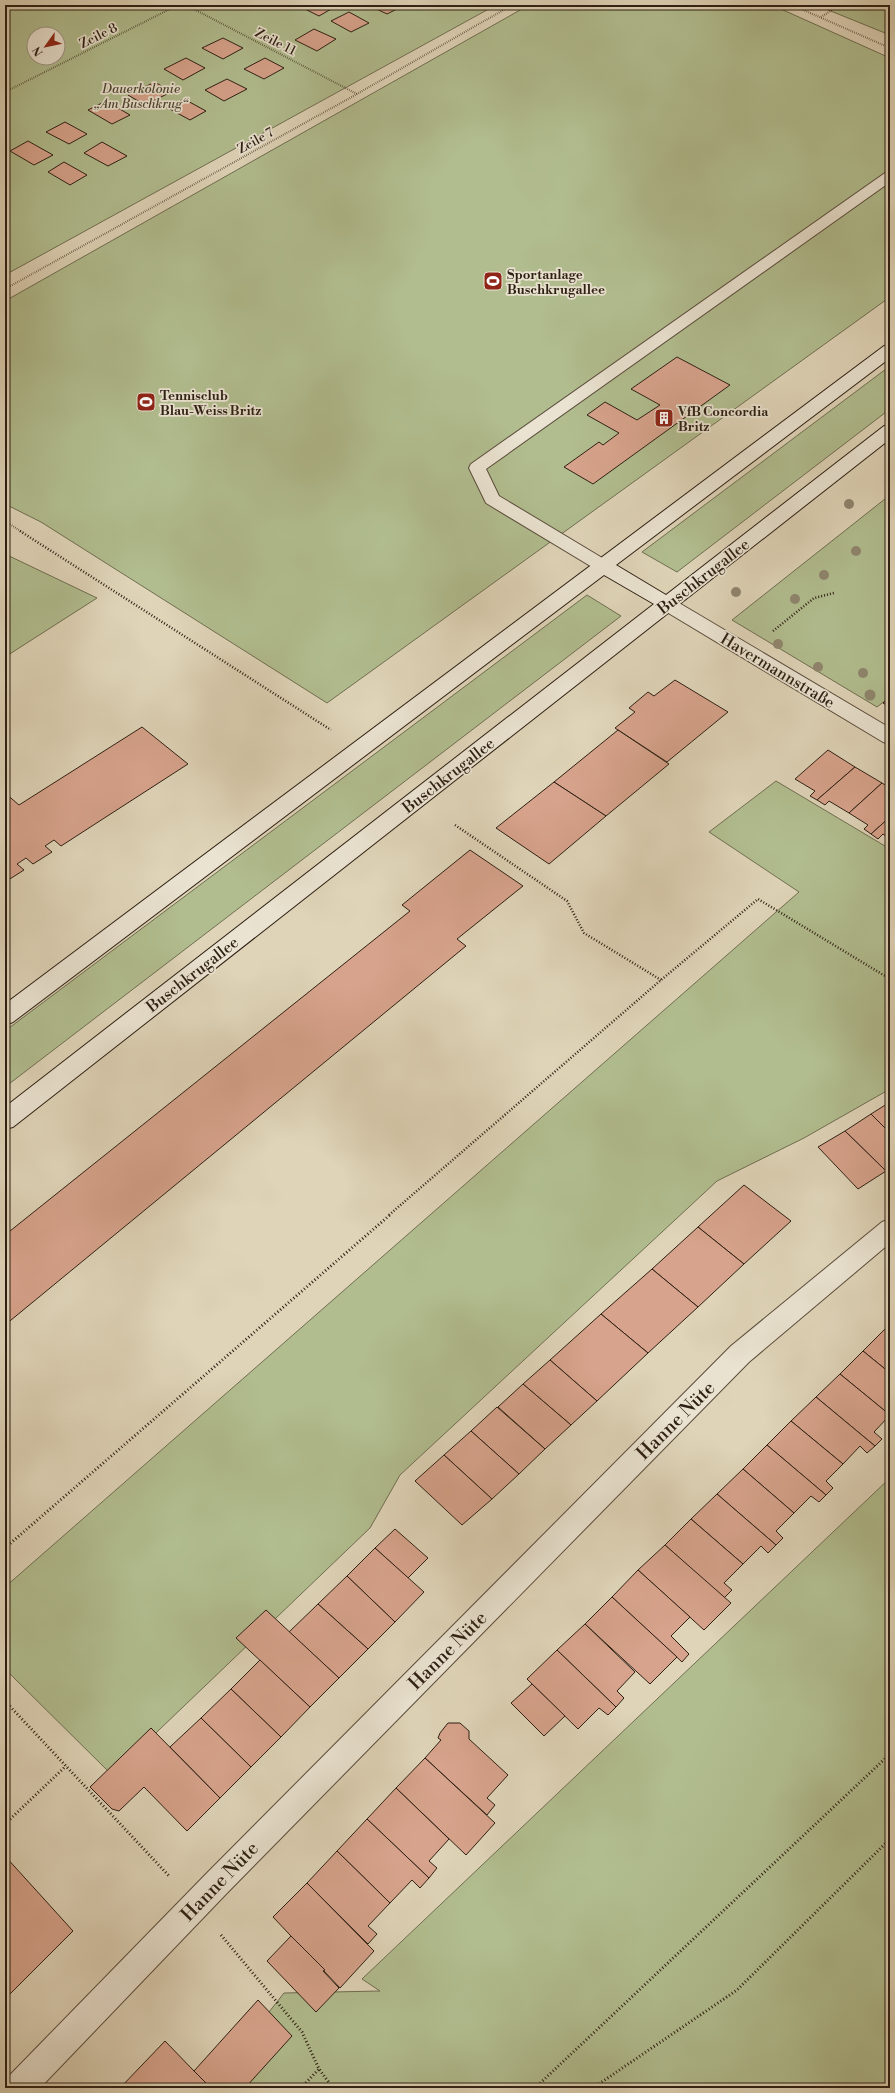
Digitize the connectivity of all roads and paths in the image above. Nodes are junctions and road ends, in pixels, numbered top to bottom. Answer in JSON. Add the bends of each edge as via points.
{"nodes":[{"id":1,"x":178,"y":5,"type":"edge"},
{"id":2,"x":186,"y":5,"type":"edge"},
{"id":3,"x":512,"y":5,"type":"edge"},
{"id":4,"x":792,"y":5,"type":"edge"},
{"id":5,"x":840,"y":5,"type":"edge"},
{"id":6,"x":820,"y":17,"type":"junction"},
{"id":7,"x":890,"y":48,"type":"edge"},
{"id":8,"x":5,"y":92,"type":"edge"},
{"id":9,"x":357,"y":94,"type":"junction"},
{"id":10,"x":890,"y":176,"type":"edge"},
{"id":11,"x":5,"y":289,"type":"edge"},
{"id":12,"x":890,"y":350,"type":"edge"},
{"id":13,"x":890,"y":430,"type":"edge"},
{"id":14,"x":5,"y":521,"type":"edge"},
{"id":15,"x":603,"y":566,"type":"junction"},
{"id":16,"x":834,"y":592,"type":"dead end"},
{"id":17,"x":667,"y":604,"type":"junction"},
{"id":18,"x":748,"y":652,"type":"junction"},
{"id":19,"x":890,"y":737,"type":"edge"},
{"id":20,"x":359,"y":750,"type":"junction"},
{"id":21,"x":455,"y":825,"type":"dead end"},
{"id":22,"x":890,"y":979,"type":"edge"},
{"id":23,"x":661,"y":980,"type":"junction"},
{"id":24,"x":5,"y":1016,"type":"edge"},
{"id":25,"x":5,"y":1120,"type":"edge"},
{"id":26,"x":890,"y":1229,"type":"edge"},
{"id":27,"x":10,"y":1354,"type":"dead end"},
{"id":28,"x":5,"y":1358,"type":"edge"},
{"id":29,"x":5,"y":1548,"type":"edge"},
{"id":30,"x":5,"y":1701,"type":"edge"},
{"id":31,"x":890,"y":1754,"type":"edge"},
{"id":32,"x":66,"y":1766,"type":"junction"},
{"id":33,"x":5,"y":1824,"type":"edge"},
{"id":34,"x":890,"y":1840,"type":"edge"},
{"id":35,"x":196,"y":1904,"type":"junction"},
{"id":36,"x":319,"y":2069,"type":"junction"},
{"id":37,"x":19,"y":2088,"type":"edge"},
{"id":38,"x":301,"y":2088,"type":"edge"},
{"id":39,"x":333,"y":2088,"type":"edge"},
{"id":40,"x":535,"y":2088,"type":"edge"},
{"id":41,"x":593,"y":2088,"type":"edge"}],
"edges":[{"from":1,"to":8,"type":"path","name":"Zeile 8"},
{"from":2,"to":9,"type":"path","name":"Zeile 11"},
{"from":3,"to":9,"type":"path","name":"Zeile 7"},
{"from":4,"to":6,"type":"path"},
{"from":5,"to":6,"type":"path"},
{"from":6,"to":7,"type":"path"},
{"from":9,"to":11,"type":"path","name":"Zeile 7"},
{"from":10,"to":15,"type":"lane","via":[[477,468],[492,499]]},
{"from":12,"to":15,"type":"main road"},
{"from":13,"to":17,"type":"main road","name":"Buschkrugallee"},
{"from":14,"to":20,"type":"path","via":[[319,721]]},
{"from":15,"to":17,"type":"main road","name":"Havermannstraße"},
{"from":15,"to":20,"type":"main road"},
{"from":16,"to":18,"type":"path","via":[[814,598]]},
{"from":17,"to":18,"type":"main road","name":"Havermannstraße"},
{"from":17,"to":25,"type":"main road","name":"Buschkrugallee"},
{"from":18,"to":19,"type":"main road","name":"Havermannstraße"},
{"from":20,"to":24,"type":"main road"},
{"from":21,"to":23,"type":"path","via":[[567,901],[584,933]]},
{"from":22,"to":23,"type":"path","via":[[758,899]]},
{"from":23,"to":29,"type":"path"},
{"from":26,"to":35,"type":"main road","name":"Hanne Nüte","via":[[740,1354]]},
{"from":27,"to":28,"type":"path"},
{"from":30,"to":32,"type":"path"},
{"from":31,"to":40,"type":"path"},
{"from":32,"to":33,"type":"path"},
{"from":32,"to":35,"type":"path"},
{"from":34,"to":41,"type":"path","via":[[737,1990]]},
{"from":35,"to":36,"type":"path","via":[[302,2032]]},
{"from":35,"to":37,"type":"main road","name":"Hanne Nüte"},
{"from":36,"to":38,"type":"path"},
{"from":36,"to":39,"type":"path"}]}
